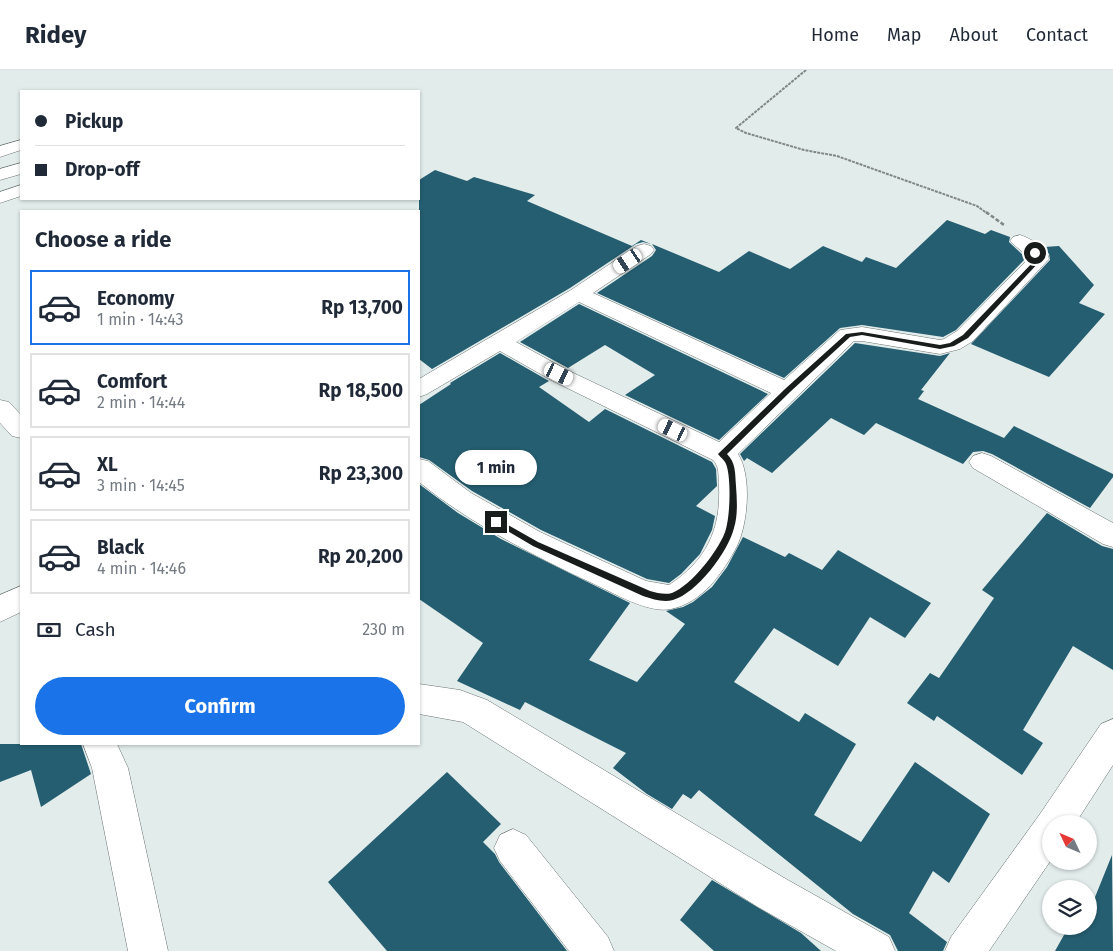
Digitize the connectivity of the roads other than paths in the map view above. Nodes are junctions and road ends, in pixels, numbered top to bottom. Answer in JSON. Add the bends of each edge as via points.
{"nodes":[{"id":1,"x":20,"y":145,"type":"edge"},
{"id":2,"x":0,"y":152,"type":"edge"},
{"id":3,"x":20,"y":168,"type":"edge"},
{"id":4,"x":0,"y":175,"type":"edge"},
{"id":5,"x":20,"y":190,"type":"edge"},
{"id":6,"x":0,"y":198,"type":"edge"},
{"id":7,"x":1020,"y":241,"type":"road end"},
{"id":8,"x":644,"y":250,"type":"dead end"},
{"id":9,"x":578,"y":294,"type":"junction"},
{"id":10,"x":500,"y":342,"type":"junction"},
{"id":11,"x":422,"y":381,"type":"edge"},
{"id":12,"x":787,"y":390,"type":"junction"},
{"id":13,"x":0,"y":408,"type":"edge"},
{"id":14,"x":20,"y":429,"type":"edge"},
{"id":15,"x":722,"y":454,"type":"junction"},
{"id":16,"x":982,"y":462,"type":"dead end"},
{"id":17,"x":420,"y":469,"type":"edge"},
{"id":18,"x":1113,"y":536,"type":"edge"},
{"id":19,"x":20,"y":599,"type":"edge"},
{"id":20,"x":0,"y":609,"type":"edge"},
{"id":21,"x":420,"y":699,"type":"edge"},
{"id":22,"x":1113,"y":735,"type":"edge"},
{"id":23,"x":100,"y":745,"type":"edge"},
{"id":24,"x":1060,"y":815,"type":"edge"},
{"id":25,"x":1042,"y":841,"type":"edge"},
{"id":26,"x":513,"y":848,"type":"dead end"},
{"id":27,"x":148,"y":951,"type":"edge"},
{"id":28,"x":594,"y":951,"type":"edge"},
{"id":29,"x":874,"y":951,"type":"edge"},
{"id":30,"x":965,"y":951,"type":"edge"}],
"edges":[{"from":1,"to":2,"type":"street"},
{"from":3,"to":4,"type":"street"},
{"from":5,"to":6,"type":"street"},
{"from":7,"to":12,"type":"street","via":[[1039,259],[965,336],[940,347],[862,334],[848,335]]},
{"from":8,"to":9,"type":"street"},
{"from":9,"to":10,"type":"street"},
{"from":9,"to":12,"type":"street"},
{"from":10,"to":11,"type":"street"},
{"from":10,"to":15,"type":"street"},
{"from":12,"to":15,"type":"street"},
{"from":13,"to":14,"type":"street"},
{"from":15,"to":17,"type":"street","via":[[731,467],[733,507],[730,529],[720,550],[701,575],[684,591],[671,597],[646,593],[536,544],[468,506]]},
{"from":16,"to":18,"type":"street"},
{"from":19,"to":20,"type":"street"},
{"from":21,"to":29,"type":"street","via":[[460,705],[475,711],[772,893]]},
{"from":22,"to":24,"type":"street"},
{"from":23,"to":27,"type":"street","via":[[110,768]]},
{"from":25,"to":30,"type":"street"},
{"from":26,"to":28,"type":"street"}]}
